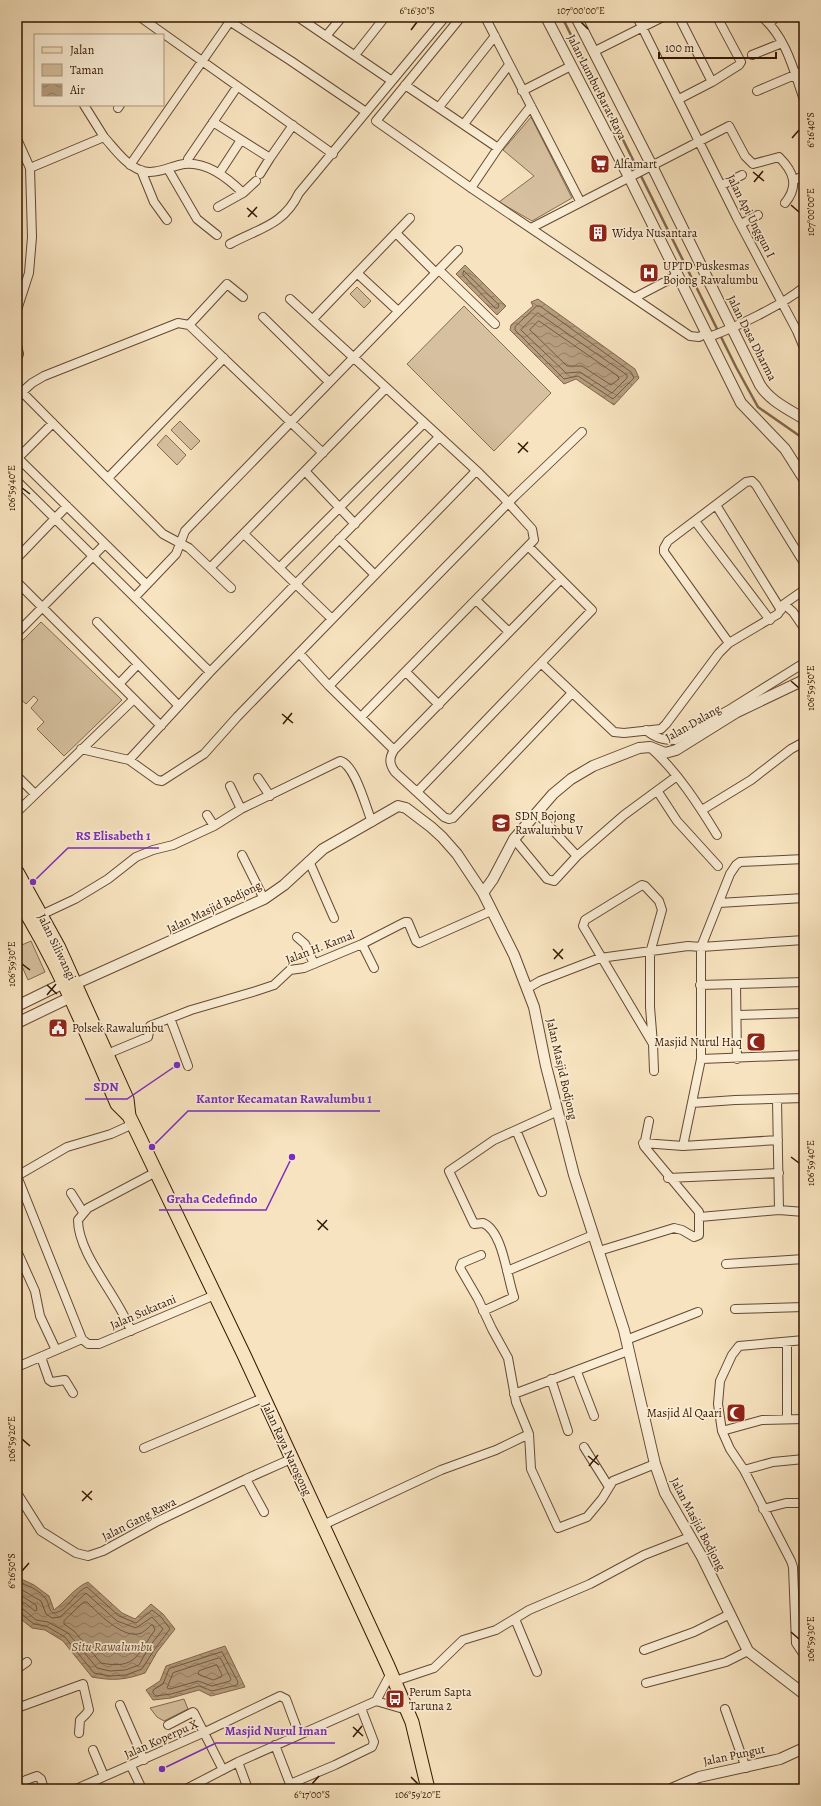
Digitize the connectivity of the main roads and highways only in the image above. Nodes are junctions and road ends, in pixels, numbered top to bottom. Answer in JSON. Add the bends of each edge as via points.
{"nodes":[{"id":1,"x":17,"y":872,"type":"edge"},
{"id":2,"x":17,"y":898,"type":"edge"},
{"id":3,"x":70,"y":984,"type":"junction"},
{"id":4,"x":89,"y":1026,"type":"junction"},
{"id":5,"x":131,"y":1120,"type":"junction"},
{"id":6,"x":428,"y":1789,"type":"edge"}],
"edges":[{"from":1,"to":3,"type":"main road","name":"Jalan Siliwangi","via":[[41,915]]},
{"from":2,"to":3,"type":"main road","name":"Jalan Siliwangi"},
{"from":3,"to":4,"type":"main road","name":"Jalan Siliwangi"},
{"from":3,"to":4,"type":"main road","name":"Jalan Siliwangi","via":[[71,997]]},
{"from":4,"to":5,"type":"main road","name":"Jalan Raya Narogong","via":[[107,1054],[127,1099]]},
{"from":4,"to":5,"type":"main road","name":"Jalan Raya Narogong","via":[[117,1104]]},
{"from":5,"to":6,"type":"main road","name":"Jalan Raya Narogong","via":[[393,1677],[418,1744]]}]}
